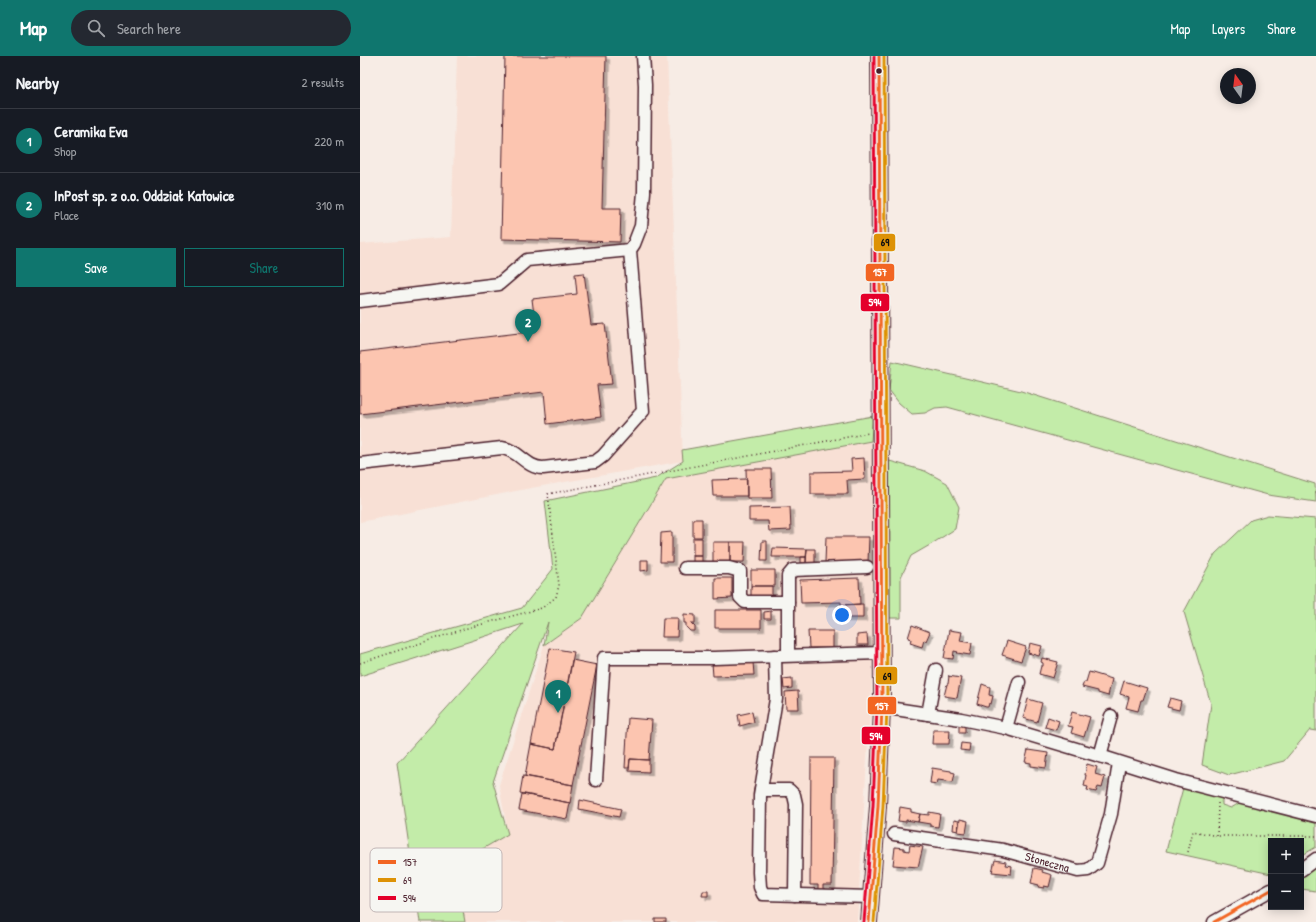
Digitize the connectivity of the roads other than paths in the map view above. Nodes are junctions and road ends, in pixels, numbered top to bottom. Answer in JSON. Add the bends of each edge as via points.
{"nodes":[{"id":1,"x":643,"y":56,"type":"edge"},
{"id":2,"x":879,"y":56,"type":"edge"},
{"id":3,"x":630,"y":250,"type":"junction"},
{"id":4,"x":360,"y":301,"type":"edge"},
{"id":5,"x":360,"y":464,"type":"edge"},
{"id":6,"x":867,"y":567,"type":"dead end"},
{"id":7,"x":685,"y":568,"type":"dead end"},
{"id":8,"x":788,"y":602,"type":"junction"},
{"id":9,"x":881,"y":653,"type":"junction"},
{"id":10,"x":788,"y":655,"type":"junction"},
{"id":11,"x":775,"y":656,"type":"junction"},
{"id":12,"x":936,"y":670,"type":"dead end"},
{"id":13,"x":1019,"y":682,"type":"dead end"},
{"id":14,"x":882,"y":707,"type":"junction"},
{"id":15,"x":928,"y":714,"type":"junction"},
{"id":16,"x":1111,"y":716,"type":"dead end"},
{"id":17,"x":1006,"y":728,"type":"junction"},
{"id":18,"x":1100,"y":756,"type":"junction"},
{"id":19,"x":1119,"y":762,"type":"junction"},
{"id":20,"x":596,"y":780,"type":"dead end"},
{"id":21,"x":761,"y":790,"type":"junction"},
{"id":22,"x":1316,"y":816,"type":"edge"},
{"id":23,"x":894,"y":834,"type":"dead end"},
{"id":24,"x":1316,"y":859,"type":"edge"},
{"id":25,"x":1304,"y":868,"type":"edge"},
{"id":26,"x":1268,"y":892,"type":"edge"},
{"id":27,"x":795,"y":895,"type":"junction"},
{"id":28,"x":871,"y":897,"type":"junction"},
{"id":29,"x":869,"y":922,"type":"edge"},
{"id":30,"x":1214,"y":922,"type":"edge"}],
"edges":[{"from":1,"to":3,"type":"street","via":[[644,192],[641,226]]},
{"from":2,"to":9,"type":"main road"},
{"from":3,"to":4,"type":"street","via":[[527,260],[499,284]]},
{"from":3,"to":5,"type":"street","via":[[643,411],[603,456],[595,462],[535,468],[509,449],[502,448]]},
{"from":6,"to":8,"type":"street","via":[[793,570],[788,576]]},
{"from":7,"to":8,"type":"street","via":[[729,568],[740,571],[740,597],[744,602]]},
{"from":8,"to":10,"type":"street"},
{"from":9,"to":10,"type":"street"},
{"from":9,"to":14,"type":"main road"},
{"from":10,"to":11,"type":"street"},
{"from":11,"to":20,"type":"street","via":[[604,658]]},
{"from":11,"to":21,"type":"street","via":[[776,699]]},
{"from":12,"to":15,"type":"street"},
{"from":13,"to":17,"type":"street"},
{"from":14,"to":15,"type":"street"},
{"from":14,"to":28,"type":"main road"},
{"from":15,"to":17,"type":"street"},
{"from":16,"to":18,"type":"street"},
{"from":17,"to":18,"type":"street"},
{"from":18,"to":19,"type":"street"},
{"from":19,"to":22,"type":"street","via":[[1176,780]]},
{"from":19,"to":23,"type":"street","name":"Słoneczna","via":[[1111,814],[1097,863],[1088,870],[1078,871],[1003,850]]},
{"from":21,"to":27,"type":"street","via":[[789,790],[794,795]]},
{"from":21,"to":27,"type":"street","via":[[760,887],[763,894]]},
{"from":24,"to":25,"type":"street"},
{"from":26,"to":30,"type":"street"},
{"from":27,"to":28,"type":"street"},
{"from":28,"to":29,"type":"main road"}]}
